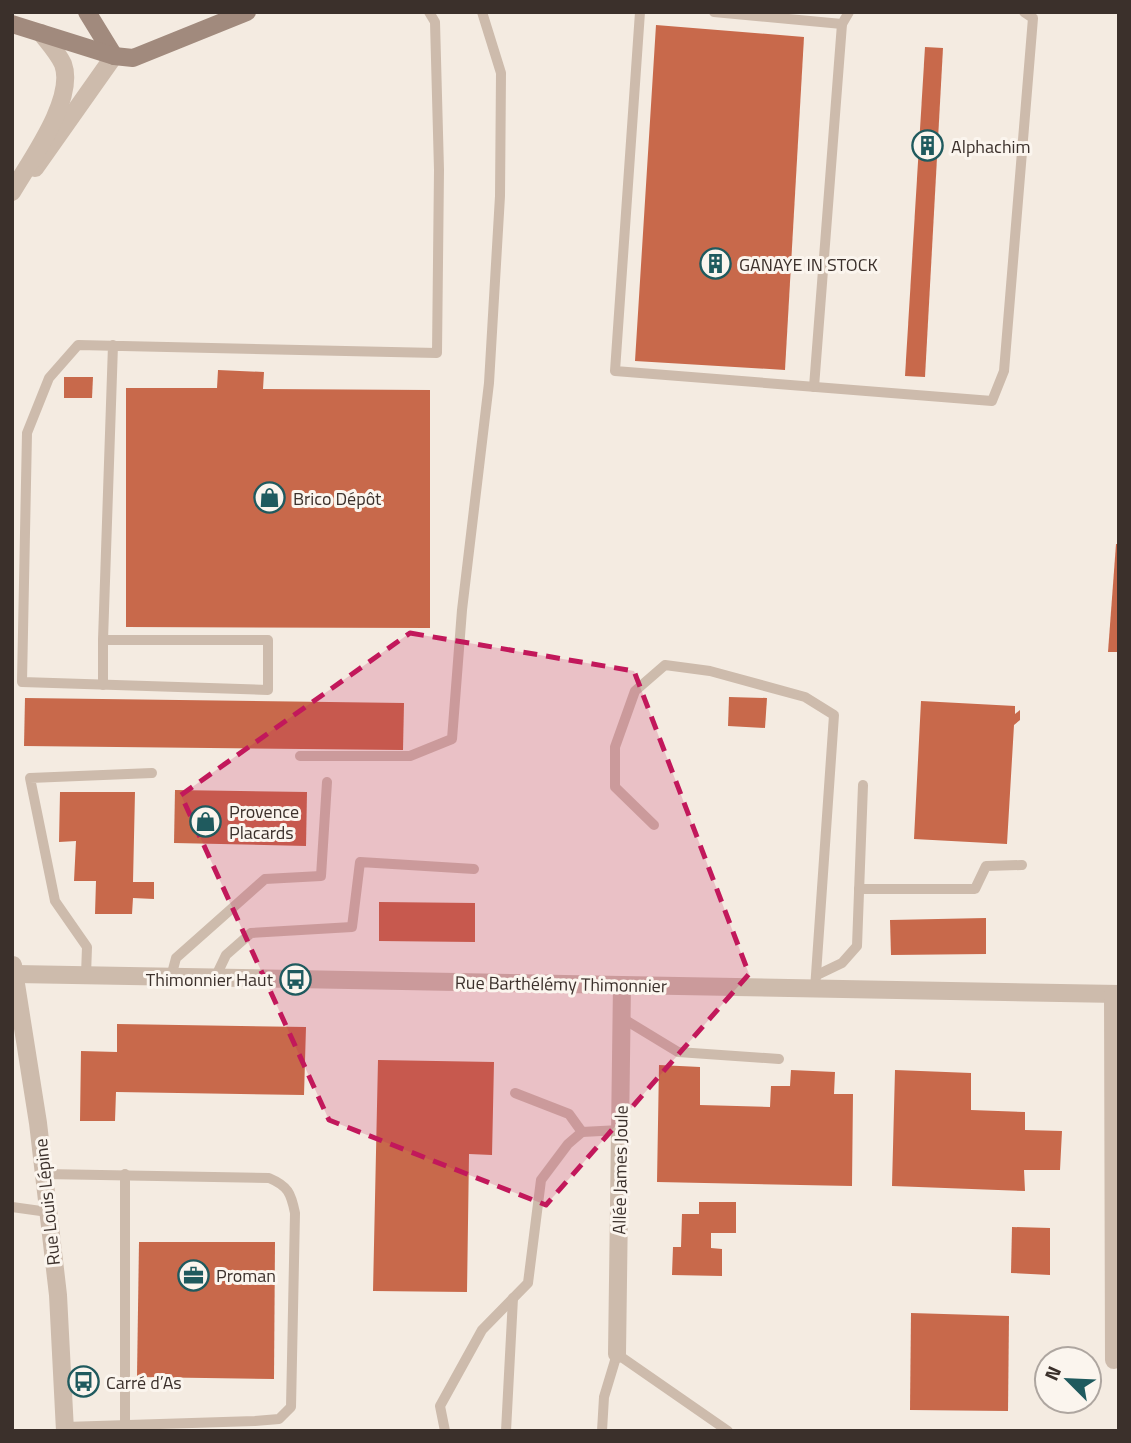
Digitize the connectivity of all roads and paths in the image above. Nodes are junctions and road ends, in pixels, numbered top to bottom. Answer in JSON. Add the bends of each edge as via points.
{"nodes":[{"id":1,"x":247,"y":12,"type":"edge"},
{"id":2,"x":429,"y":12,"type":"edge"},
{"id":3,"x":482,"y":12,"type":"edge"},
{"id":4,"x":640,"y":12,"type":"edge"},
{"id":5,"x":714,"y":12,"type":"edge"},
{"id":6,"x":849,"y":12,"type":"edge"},
{"id":7,"x":1024,"y":12,"type":"edge"},
{"id":8,"x":91,"y":14,"type":"edge"},
{"id":9,"x":12,"y":24,"type":"edge"},
{"id":10,"x":842,"y":24,"type":"junction"},
{"id":11,"x":41,"y":33,"type":"junction"},
{"id":12,"x":114,"y":56,"type":"junction"},
{"id":13,"x":12,"y":193,"type":"edge"},
{"id":14,"x":113,"y":345,"type":"junction"},
{"id":15,"x":814,"y":387,"type":"junction"},
{"id":16,"x":103,"y":640,"type":"junction"},
{"id":17,"x":103,"y":685,"type":"junction"},
{"id":18,"x":300,"y":756,"type":"dead end"},
{"id":19,"x":152,"y":774,"type":"dead end"},
{"id":20,"x":327,"y":782,"type":"dead end"},
{"id":21,"x":863,"y":785,"type":"dead end"},
{"id":22,"x":654,"y":825,"type":"dead end"},
{"id":23,"x":1022,"y":865,"type":"dead end"},
{"id":24,"x":474,"y":869,"type":"dead end"},
{"id":25,"x":859,"y":890,"type":"junction"},
{"id":26,"x":14,"y":968,"type":"edge"},
{"id":27,"x":86,"y":975,"type":"junction"},
{"id":28,"x":171,"y":977,"type":"junction"},
{"id":29,"x":215,"y":978,"type":"junction"},
{"id":30,"x":816,"y":982,"type":"junction"},
{"id":31,"x":622,"y":985,"type":"junction"},
{"id":32,"x":1116,"y":994,"type":"edge"},
{"id":33,"x":622,"y":1018,"type":"junction"},
{"id":34,"x":779,"y":1059,"type":"dead end"},
{"id":35,"x":515,"y":1093,"type":"dead end"},
{"id":36,"x":620,"y":1130,"type":"junction"},
{"id":37,"x":582,"y":1132,"type":"junction"},
{"id":38,"x":44,"y":1174,"type":"junction"},
{"id":39,"x":125,"y":1174,"type":"junction"},
{"id":40,"x":12,"y":1207,"type":"edge"},
{"id":41,"x":48,"y":1212,"type":"junction"},
{"id":42,"x":513,"y":1298,"type":"junction"},
{"id":43,"x":617,"y":1354,"type":"junction"},
{"id":44,"x":1114,"y":1360,"type":"dead end"},
{"id":45,"x":125,"y":1426,"type":"junction"},
{"id":46,"x":65,"y":1429,"type":"edge"},
{"id":47,"x":445,"y":1431,"type":"edge"},
{"id":48,"x":506,"y":1431,"type":"edge"},
{"id":49,"x":602,"y":1431,"type":"edge"},
{"id":50,"x":728,"y":1431,"type":"edge"}],
"edges":[{"from":1,"to":12,"type":"street","via":[[133,58]]},
{"from":2,"to":14,"type":"lane","via":[[435,22],[439,170],[437,353]]},
{"from":3,"to":18,"type":"lane","via":[[501,73],[500,196],[489,383],[452,739],[410,756]]},
{"from":4,"to":15,"type":"lane","via":[[615,371]]},
{"from":5,"to":10,"type":"lane"},
{"from":6,"to":10,"type":"lane"},
{"from":7,"to":15,"type":"lane","via":[[1033,18],[1006,358],[992,401]]},
{"from":8,"to":12,"type":"street"},
{"from":9,"to":11,"type":"street"},
{"from":10,"to":15,"type":"lane"},
{"from":11,"to":12,"type":"street"},
{"from":11,"to":13,"type":"street","via":[[62,63],[66,83],[60,108]]},
{"from":12,"to":13,"type":"street","via":[[50,150]]},
{"from":14,"to":16,"type":"lane"},
{"from":14,"to":17,"type":"lane","via":[[78,345],[49,378],[27,433],[22,682]]},
{"from":16,"to":17,"type":"lane"},
{"from":16,"to":17,"type":"lane","via":[[268,640],[268,690]]},
{"from":19,"to":27,"type":"lane","via":[[30,778],[55,901],[87,947]]},
{"from":20,"to":28,"type":"lane","via":[[321,876],[265,879],[176,958]]},
{"from":21,"to":25,"type":"lane"},
{"from":22,"to":30,"type":"lane","via":[[615,787],[615,747],[635,691],[665,665],[710,671],[805,696],[834,715]]},
{"from":23,"to":25,"type":"lane","via":[[985,866],[975,889]]},
{"from":24,"to":29,"type":"lane","via":[[360,862],[352,927],[251,933],[226,955]]},
{"from":25,"to":30,"type":"lane","via":[[857,946]]},
{"from":26,"to":27,"type":"street","name":"Rue Barthélémy Thimonnier"},
{"from":26,"to":38,"type":"street","name":"Rue Louis Lépine"},
{"from":27,"to":28,"type":"street","name":"Rue Barthélémy Thimonnier"},
{"from":28,"to":29,"type":"street","name":"Rue Barthélémy Thimonnier"},
{"from":29,"to":31,"type":"street","name":"Rue Barthélémy Thimonnier"},
{"from":30,"to":31,"type":"street","name":"Rue Barthélémy Thimonnier"},
{"from":30,"to":32,"type":"street","name":"Rue Barthélémy Thimonnier"},
{"from":31,"to":33,"type":"street","name":"Allée James Joule"},
{"from":32,"to":44,"type":"street"},
{"from":33,"to":34,"type":"lane","via":[[678,1052]]},
{"from":33,"to":36,"type":"street","name":"Allée James Joule"},
{"from":35,"to":37,"type":"lane","via":[[569,1114]]},
{"from":36,"to":37,"type":"lane"},
{"from":36,"to":43,"type":"street","name":"Allée James Joule"},
{"from":37,"to":42,"type":"lane","via":[[541,1180],[528,1283]]},
{"from":38,"to":39,"type":"lane"},
{"from":38,"to":41,"type":"street","name":"Rue Louis Lépine"},
{"from":39,"to":45,"type":"lane"},
{"from":39,"to":45,"type":"lane","via":[[268,1178],[284,1184],[292,1195],[295,1213],[292,1407],[279,1419]]},
{"from":40,"to":41,"type":"lane"},
{"from":41,"to":46,"type":"street","name":"Rue Louis Lépine"},
{"from":42,"to":47,"type":"lane","via":[[482,1330],[440,1406]]},
{"from":42,"to":48,"type":"lane"},
{"from":43,"to":49,"type":"lane","via":[[604,1398]]},
{"from":43,"to":50,"type":"lane"},
{"from":45,"to":46,"type":"lane"}]}
